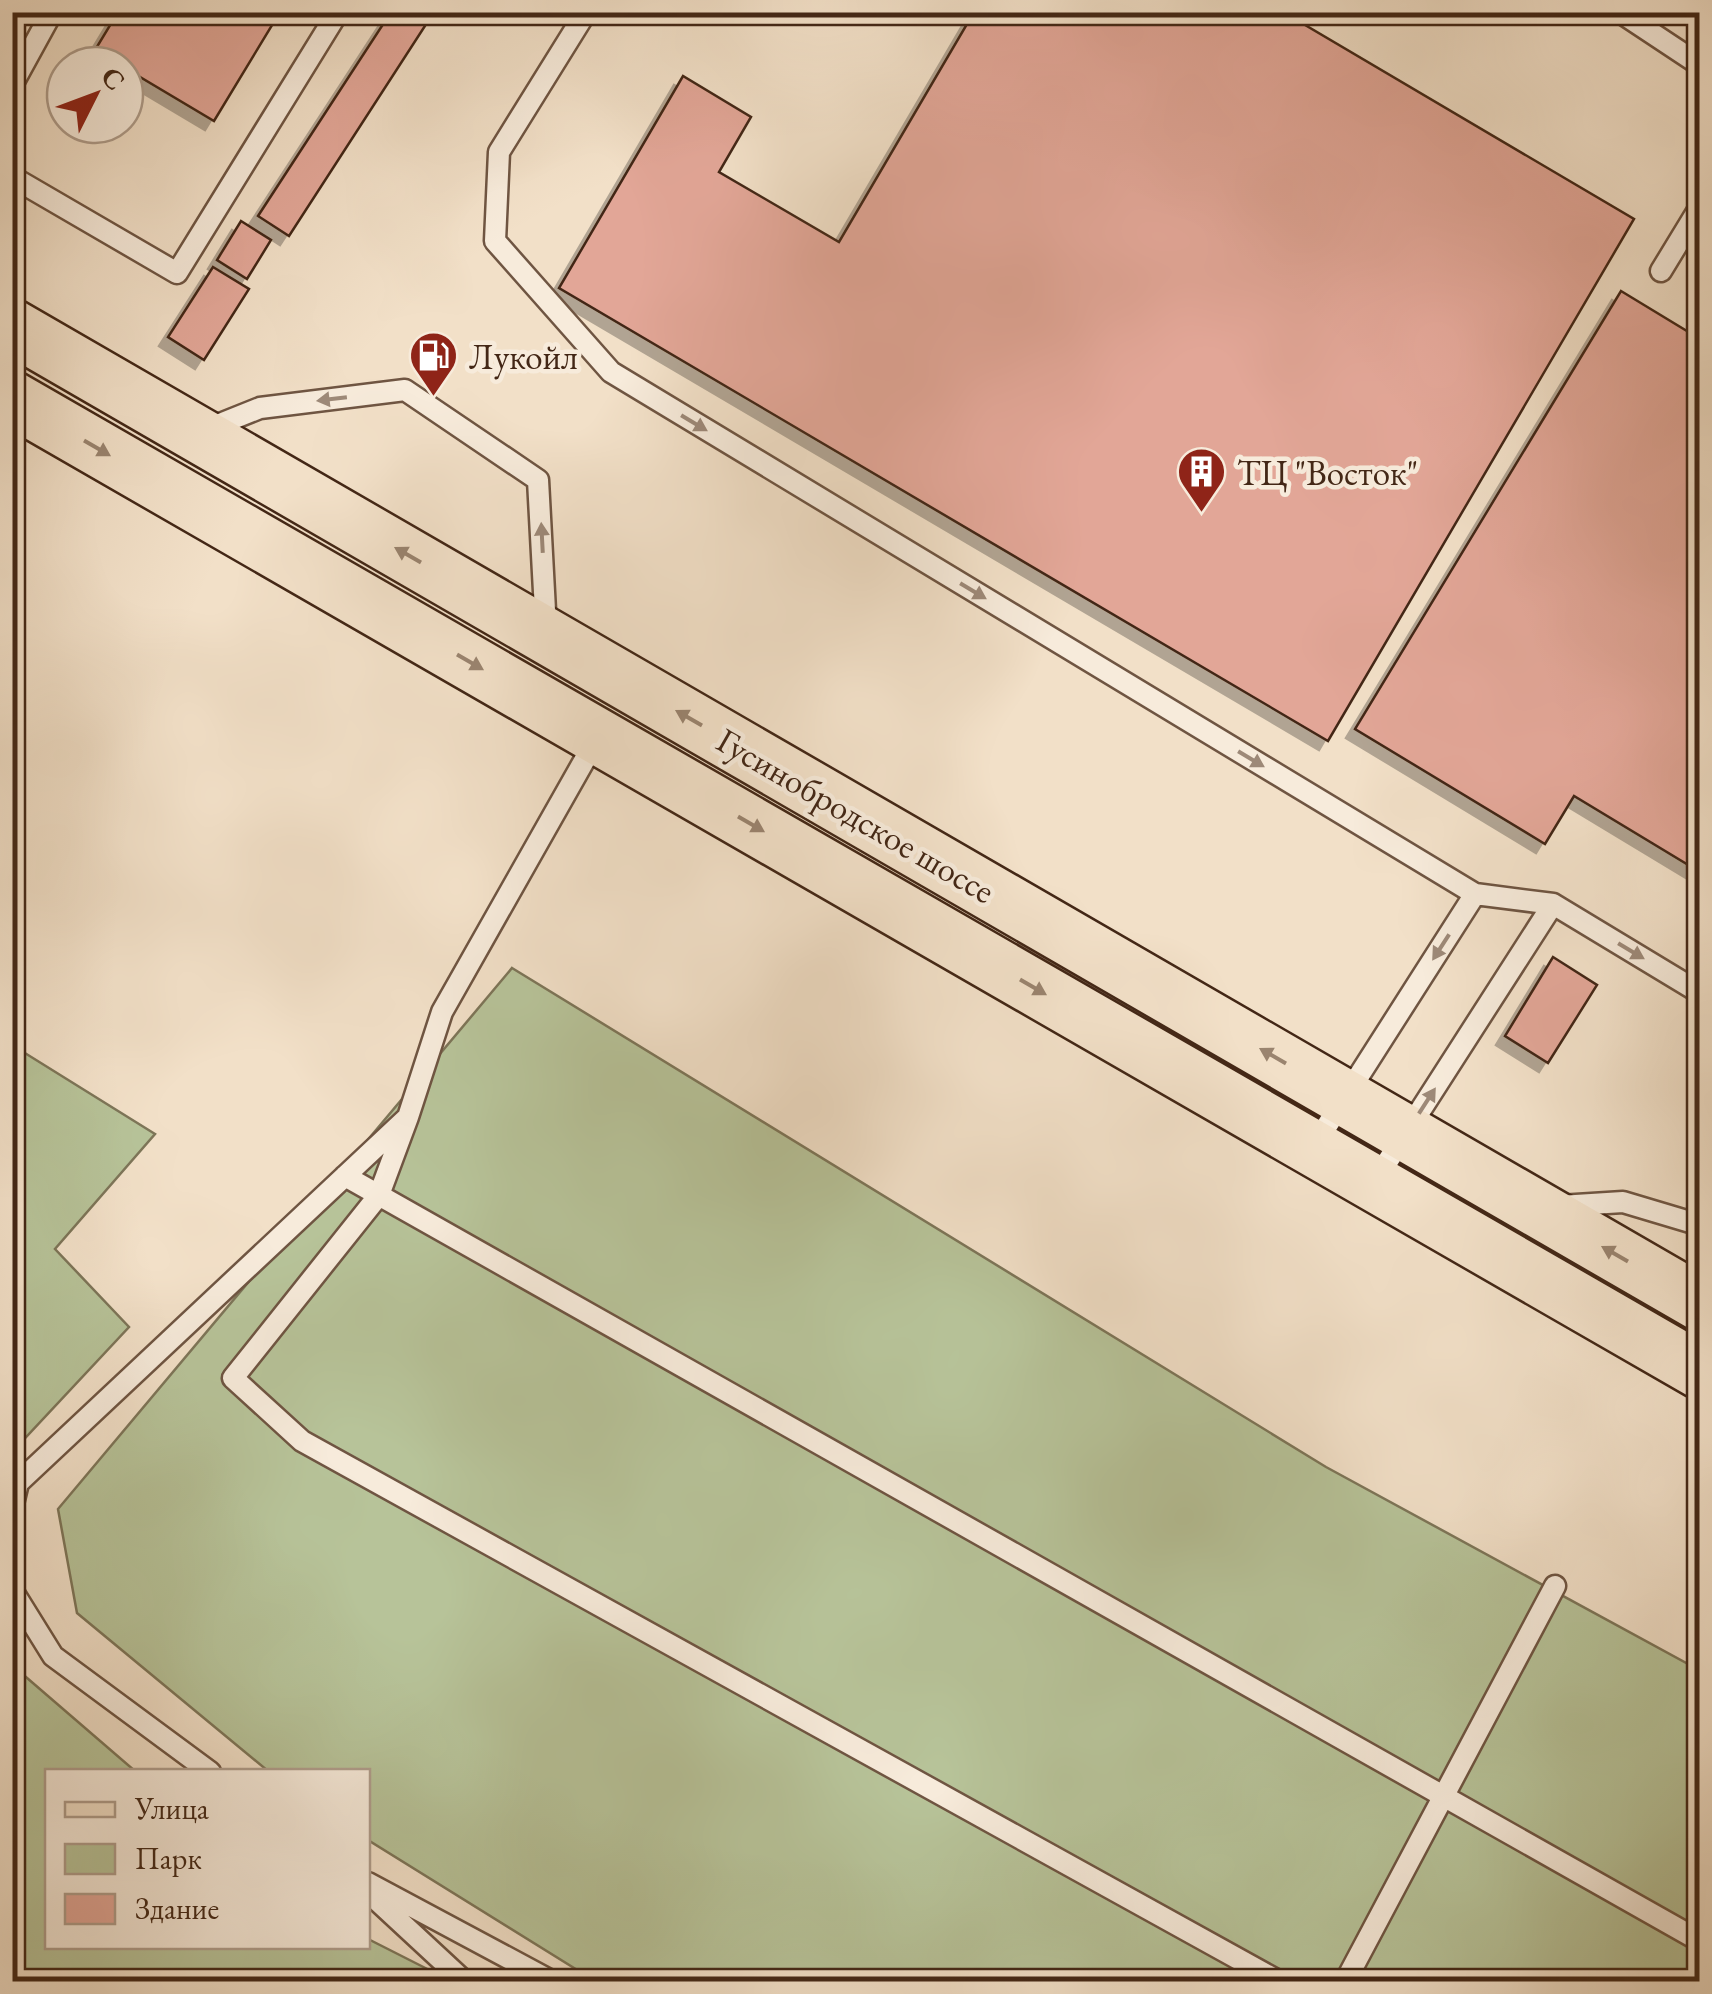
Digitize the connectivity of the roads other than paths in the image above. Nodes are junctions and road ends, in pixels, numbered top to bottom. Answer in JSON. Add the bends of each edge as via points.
{"nodes":[{"id":1,"x":52,"y":12,"type":"edge"},
{"id":2,"x":338,"y":12,"type":"edge"},
{"id":3,"x":586,"y":12,"type":"edge"},
{"id":4,"x":1620,"y":12,"type":"edge"},
{"id":5,"x":1700,"y":65,"type":"edge"},
{"id":6,"x":12,"y":85,"type":"edge"},
{"id":7,"x":12,"y":178,"type":"edge"},
{"id":8,"x":1700,"y":207,"type":"edge"},
{"id":9,"x":1661,"y":271,"type":"dead end"},
{"id":10,"x":12,"y":327,"type":"edge"},
{"id":11,"x":12,"y":399,"type":"edge"},
{"id":12,"x":197,"y":434,"type":"junction"},
{"id":13,"x":547,"y":636,"type":"junction"},
{"id":14,"x":598,"y":736,"type":"junction"},
{"id":15,"x":1476,"y":894,"type":"junction"},
{"id":16,"x":1553,"y":904,"type":"junction"},
{"id":17,"x":1700,"y":987,"type":"edge"},
{"id":18,"x":1344,"y":1097,"type":"junction"},
{"id":19,"x":408,"y":1117,"type":"junction"},
{"id":20,"x":1407,"y":1133,"type":"junction"},
{"id":21,"x":1312,"y":1148,"type":"junction"},
{"id":22,"x":346,"y":1176,"type":"junction"},
{"id":23,"x":1374,"y":1183,"type":"junction"},
{"id":24,"x":380,"y":1195,"type":"junction"},
{"id":25,"x":1534,"y":1208,"type":"junction"},
{"id":26,"x":1700,"y":1225,"type":"edge"},
{"id":27,"x":1700,"y":1303,"type":"edge"},
{"id":28,"x":1700,"y":1370,"type":"edge"},
{"id":29,"x":15,"y":1482,"type":"edge"},
{"id":30,"x":12,"y":1508,"type":"edge"},
{"id":31,"x":1555,"y":1586,"type":"dead end"},
{"id":32,"x":12,"y":1590,"type":"edge"},
{"id":33,"x":206,"y":1769,"type":"edge"},
{"id":34,"x":1444,"y":1796,"type":"junction"},
{"id":35,"x":370,"y":1884,"type":"edge"},
{"id":36,"x":370,"y":1893,"type":"edge"},
{"id":37,"x":1700,"y":1941,"type":"edge"},
{"id":38,"x":465,"y":1982,"type":"edge"},
{"id":39,"x":553,"y":1982,"type":"edge"},
{"id":40,"x":1280,"y":1982,"type":"edge"},
{"id":41,"x":1345,"y":1982,"type":"edge"}],
"edges":[{"from":1,"to":6,"type":"lane"},
{"from":2,"to":7,"type":"lane","via":[[177,273]]},
{"from":3,"to":15,"type":"lane","one_way":true,"via":[[498,152],[495,240],[611,372]]},
{"from":4,"to":5,"type":"lane"},
{"from":8,"to":9,"type":"lane"},
{"from":10,"to":12,"type":"main road","name":"Гусинобродское шоссе"},
{"from":11,"to":14,"type":"main road","name":"Гусинобродское шоссе","one_way":true},
{"from":13,"to":12,"type":"main road","name":"Гусинобродское шоссе","one_way":true},
{"from":13,"to":12,"type":"lane","one_way":true,"via":[[538,480],[405,390],[260,408]]},
{"from":18,"to":13,"type":"main road","name":"Гусинобродское шоссе","one_way":true},
{"from":14,"to":19,"type":"lane","via":[[442,1012]]},
{"from":14,"to":21,"type":"main road","name":"Гусинобродское шоссе","one_way":true},
{"from":15,"to":16,"type":"lane"},
{"from":15,"to":18,"type":"lane","one_way":true},
{"from":16,"to":17,"type":"lane","one_way":true},
{"from":20,"to":16,"type":"lane","one_way":true},
{"from":18,"to":20,"type":"main road","name":"Гусинобродское шоссе"},
{"from":18,"to":21,"type":"lane"},
{"from":19,"to":22,"type":"lane"},
{"from":19,"to":24,"type":"lane"},
{"from":20,"to":23,"type":"lane"},
{"from":20,"to":25,"type":"main road","name":"Гусинобродское шоссе"},
{"from":21,"to":23,"type":"main road","name":"Гусинобродское шоссе"},
{"from":22,"to":24,"type":"lane"},
{"from":22,"to":29,"type":"lane"},
{"from":23,"to":28,"type":"main road","name":"Гусинобродское шоссе"},
{"from":24,"to":34,"type":"lane"},
{"from":24,"to":40,"type":"lane","via":[[234,1378],[302,1440]]},
{"from":25,"to":26,"type":"lane","via":[[1623,1202]]},
{"from":27,"to":25,"type":"main road","name":"Гусинобродское шоссе","one_way":true},
{"from":29,"to":30,"type":"lane"},
{"from":31,"to":34,"type":"lane"},
{"from":32,"to":33,"type":"lane","via":[[53,1656]]},
{"from":34,"to":37,"type":"lane"},
{"from":34,"to":41,"type":"lane"},
{"from":35,"to":39,"type":"lane"},
{"from":36,"to":38,"type":"lane"}]}
